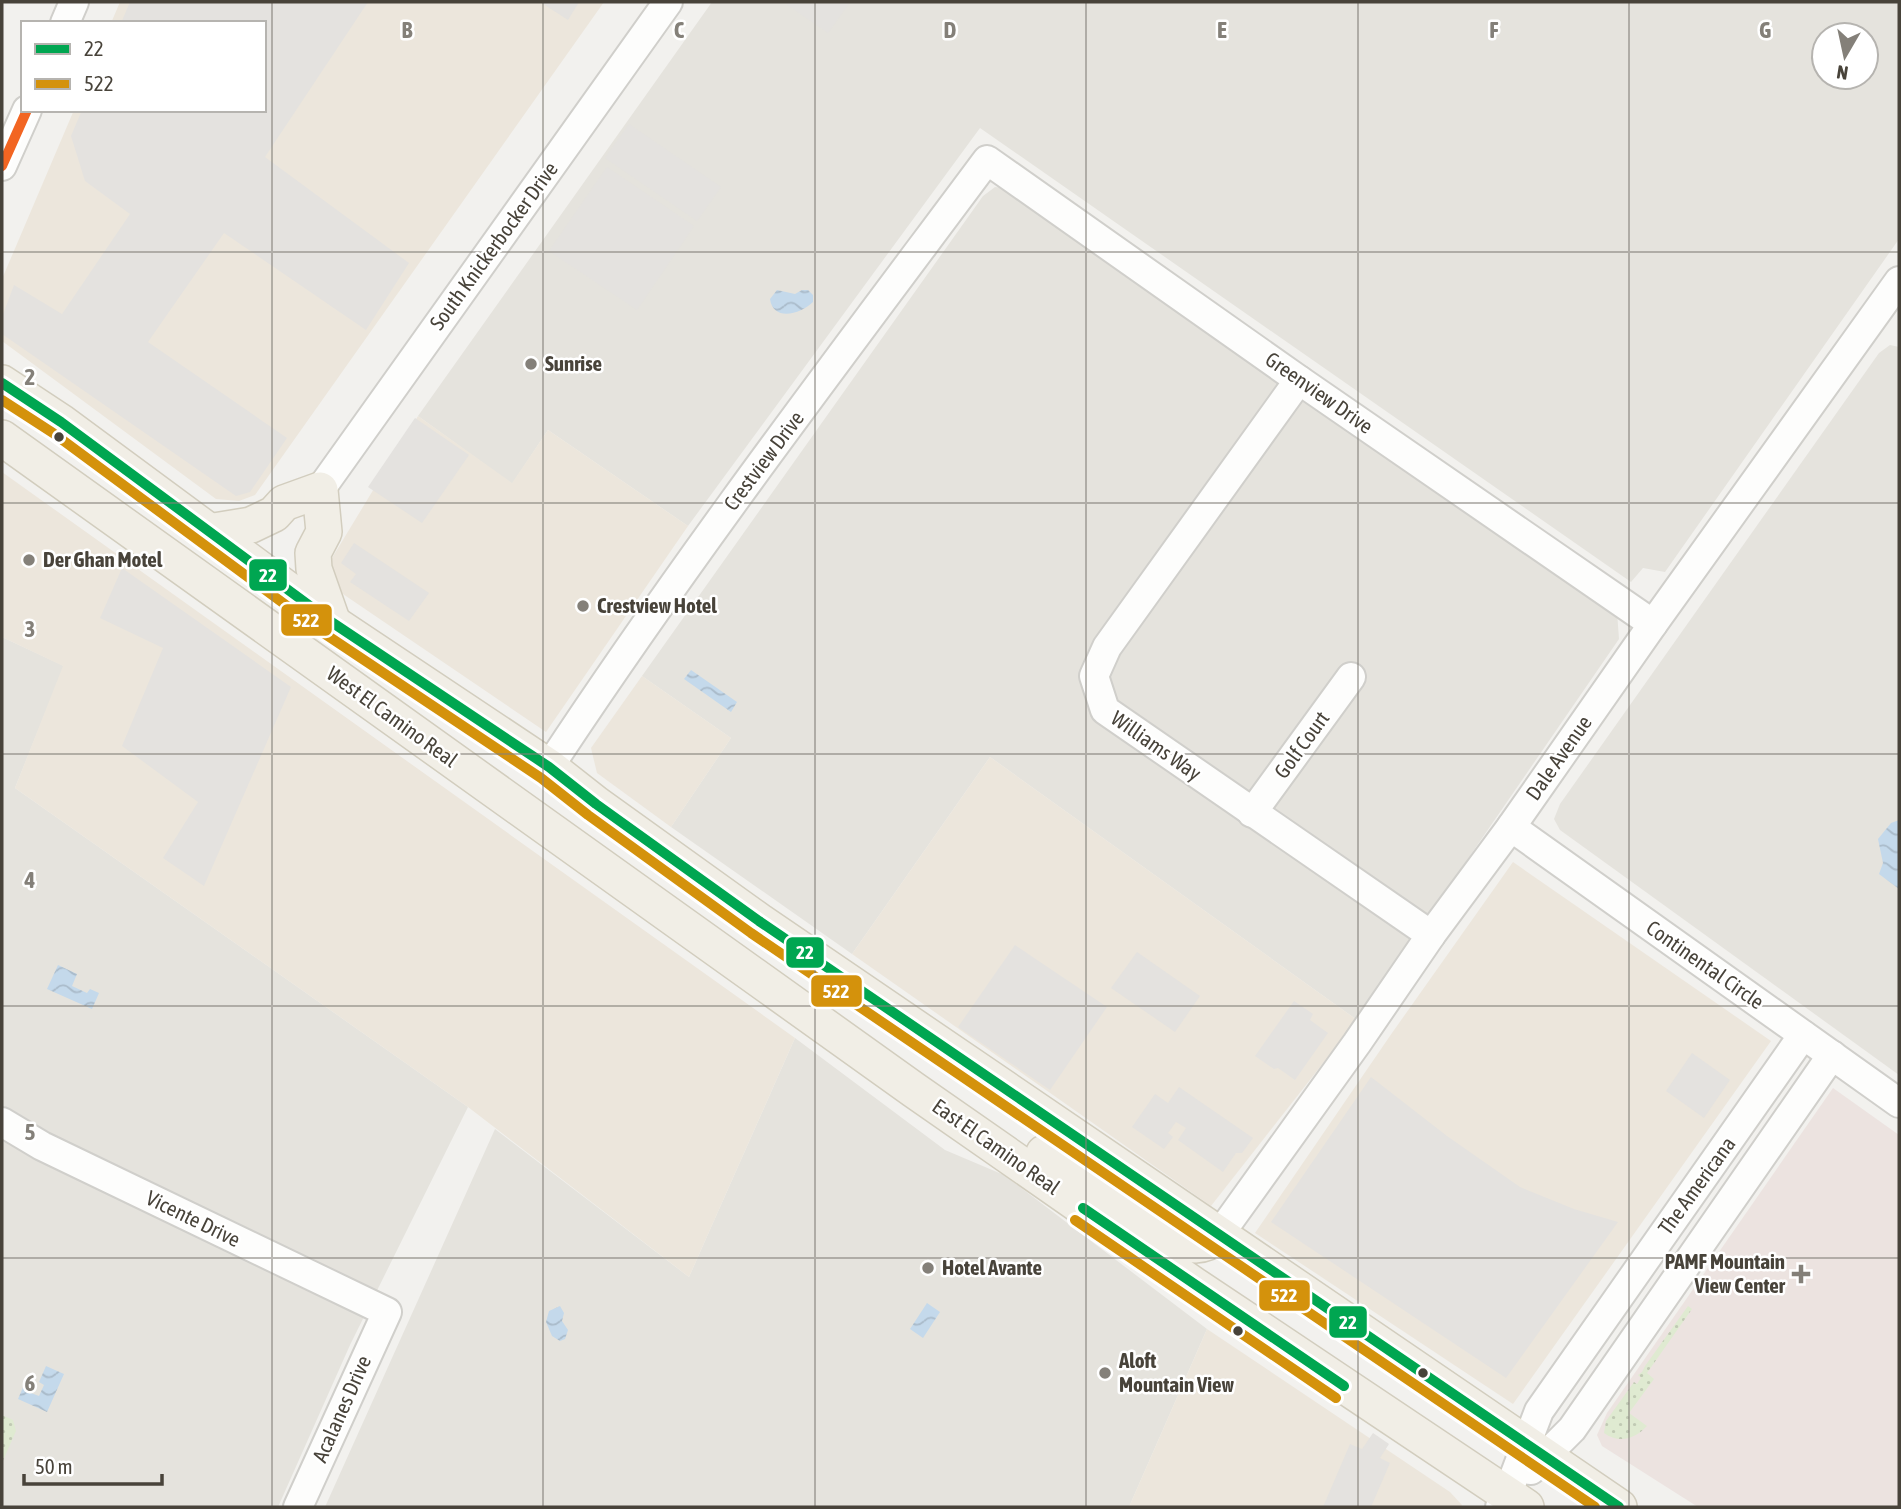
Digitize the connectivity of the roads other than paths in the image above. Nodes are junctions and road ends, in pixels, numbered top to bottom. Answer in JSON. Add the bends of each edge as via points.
{"nodes":[{"id":1,"x":74,"y":2,"type":"edge"},
{"id":2,"x":668,"y":2,"type":"edge"},
{"id":3,"x":66,"y":21,"type":"edge"},
{"id":4,"x":26,"y":112,"type":"edge"},
{"id":5,"x":987,"y":160,"type":"joint"},
{"id":6,"x":2,"y":166,"type":"edge"},
{"id":7,"x":1899,"y":281,"type":"edge"},
{"id":8,"x":1890,"y":315,"type":"edge"},
{"id":9,"x":1299,"y":380,"type":"junction"},
{"id":10,"x":2,"y":383,"type":"edge"},
{"id":11,"x":2,"y":438,"type":"edge"},
{"id":12,"x":320,"y":491,"type":"junction"},
{"id":13,"x":208,"y":531,"type":"junction"},
{"id":14,"x":333,"y":624,"type":"junction"},
{"id":15,"x":1653,"y":624,"type":"junction"},
{"id":16,"x":307,"y":656,"type":"junction"},
{"id":17,"x":1351,"y":677,"type":"dead end"},
{"id":18,"x":549,"y":767,"type":"junction"},
{"id":19,"x":1252,"y":813,"type":"junction"},
{"id":20,"x":1511,"y":827,"type":"junction"},
{"id":21,"x":609,"y":873,"type":"junction"},
{"id":22,"x":759,"y":921,"type":"junction"},
{"id":23,"x":1431,"y":935,"type":"junction"},
{"id":24,"x":781,"y":996,"type":"joint"},
{"id":25,"x":1803,"y":1035,"type":"junction"},
{"id":26,"x":1832,"y":1055,"type":"junction"},
{"id":27,"x":1899,"y":1103,"type":"edge"},
{"id":28,"x":937,"y":1105,"type":"junction"},
{"id":29,"x":2,"y":1122,"type":"edge"},
{"id":30,"x":1219,"y":1235,"type":"junction"},
{"id":31,"x":387,"y":1312,"type":"joint"},
{"id":32,"x":1535,"y":1451,"type":"junction"},
{"id":33,"x":1511,"y":1503,"type":"edge"},
{"id":34,"x":298,"y":1507,"type":"edge"},
{"id":35,"x":1619,"y":1507,"type":"edge"}],
"edges":[{"from":1,"to":3,"type":"street"},
{"from":2,"to":12,"type":"street","name":"South Knickerbocker Drive"},
{"from":4,"to":6,"type":"street"},
{"from":5,"to":9,"type":"street","name":"Greenview Drive"},
{"from":5,"to":18,"type":"street","name":"Crestview Drive","via":[[723,516]]},
{"from":7,"to":8,"type":"street","name":"Dale Avenue"},
{"from":8,"to":15,"type":"street","name":"Dale Avenue"},
{"from":9,"to":15,"type":"street","name":"Greenview Drive"},
{"from":9,"to":19,"type":"street","name":"Williams Way","via":[[1107,647],[1094,676],[1105,710]]},
{"from":10,"to":13,"type":"main road","name":"West El Camino Real"},
{"from":11,"to":16,"type":"main road","name":"West El Camino Real"},
{"from":12,"to":13,"type":"main road","via":[[284,503],[275,514],[251,525]]},
{"from":12,"to":14,"type":"main road","via":[[324,532],[313,553],[314,569]]},
{"from":13,"to":14,"type":"main road","name":"West El Camino Real"},
{"from":14,"to":18,"type":"main road","name":"West El Camino Real"},
{"from":15,"to":20,"type":"street","name":"Dale Avenue"},
{"from":16,"to":18,"type":"main road","via":[[379,683],[503,768],[516,772]]},
{"from":16,"to":21,"type":"main road","name":"West El Camino Real"},
{"from":17,"to":19,"type":"street","name":"Golf Court"},
{"from":18,"to":22,"type":"main road"},
{"from":19,"to":23,"type":"street","name":"Williams Way"},
{"from":20,"to":23,"type":"street","name":"Dale Avenue"},
{"from":20,"to":25,"type":"street","name":"Continental Circle"},
{"from":21,"to":22,"type":"main road","via":[[642,867],[728,924]]},
{"from":21,"to":24,"type":"main road","name":"West El Camino Real"},
{"from":22,"to":30,"type":"main road"},
{"from":23,"to":30,"type":"street","name":"Dale Avenue"},
{"from":24,"to":28,"type":"main road","name":"East El Camino Real"},
{"from":25,"to":26,"type":"street","name":"Continental Circle"},
{"from":25,"to":32,"type":"street","name":"The Americana","via":[[1539,1411]]},
{"from":26,"to":27,"type":"street","name":"Continental Circle"},
{"from":26,"to":32,"type":"street","name":"The Americana","via":[[1572,1429]]},
{"from":28,"to":30,"type":"main road","via":[[1001,1125],[1192,1246],[1210,1243]]},
{"from":28,"to":33,"type":"main road","name":"East El Camino Real"},
{"from":29,"to":31,"type":"street","name":"Vicente Drive","via":[[42,1146]]},
{"from":30,"to":32,"type":"main road"},
{"from":31,"to":34,"type":"street","name":"Acalanes Drive"},
{"from":32,"to":33,"type":"street"},
{"from":32,"to":35,"type":"main road"}]}
